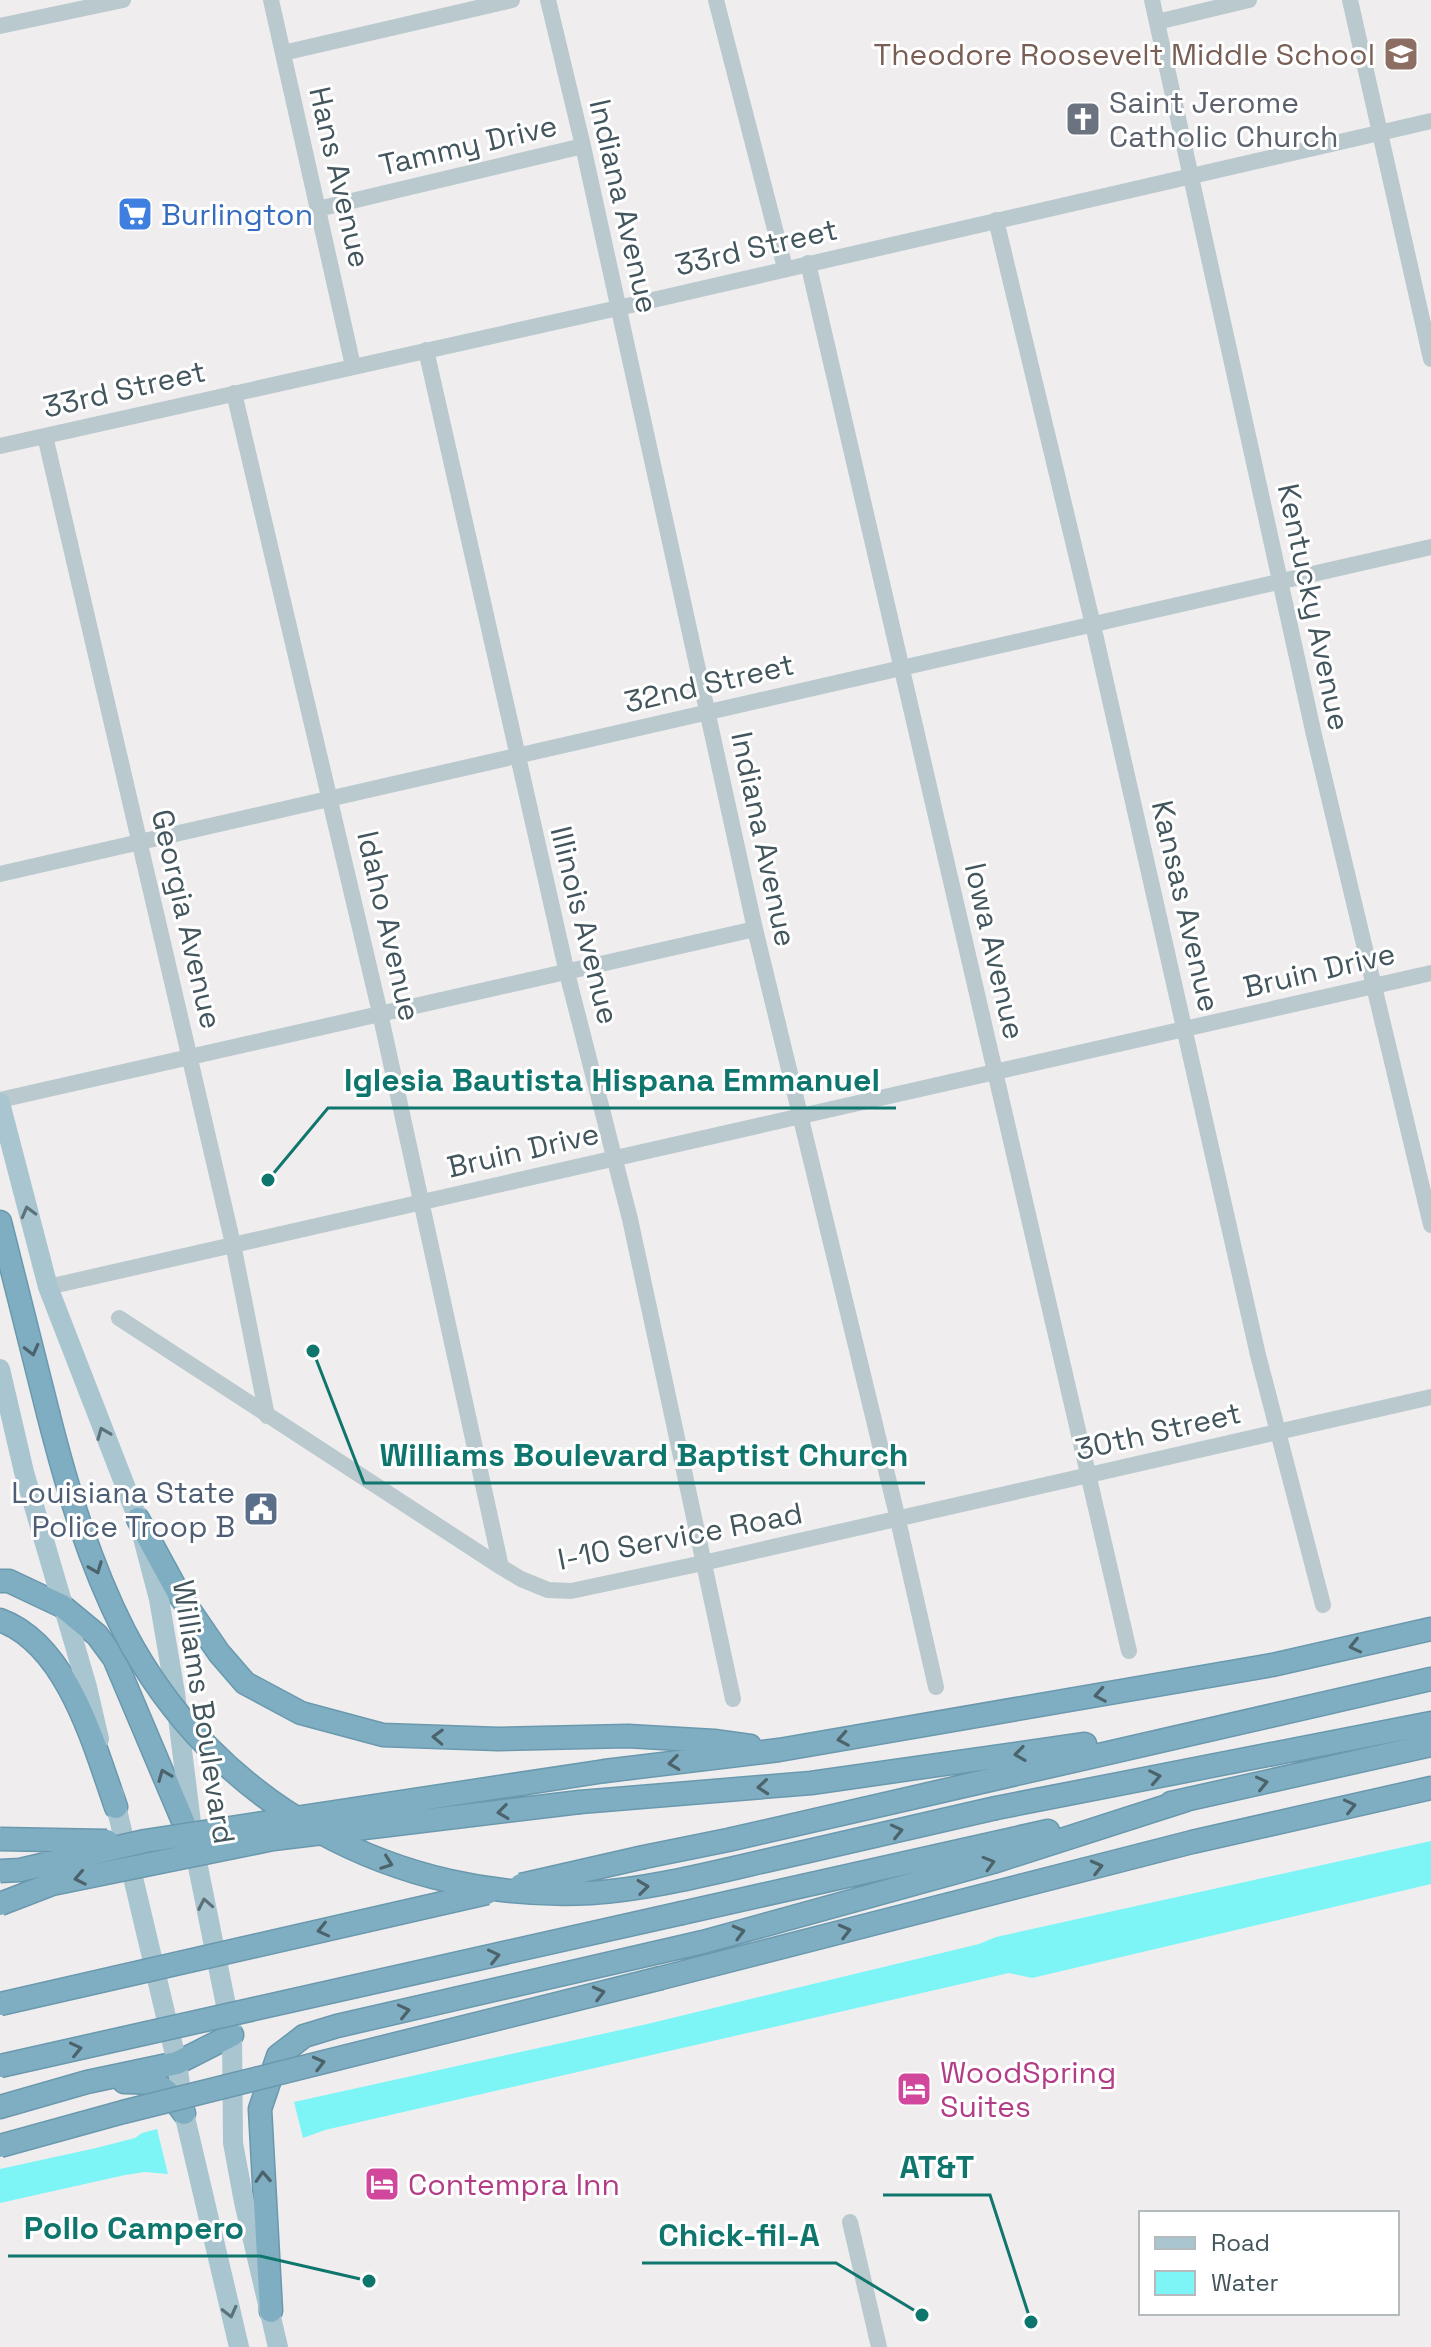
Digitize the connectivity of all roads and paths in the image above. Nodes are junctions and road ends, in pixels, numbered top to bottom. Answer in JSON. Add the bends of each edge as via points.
{"nodes":[{"id":1,"x":123,"y":0,"type":"edge"},
{"id":2,"x":271,"y":0,"type":"edge"},
{"id":3,"x":512,"y":0,"type":"edge"},
{"id":4,"x":548,"y":0,"type":"edge"},
{"id":5,"x":716,"y":0,"type":"edge"},
{"id":6,"x":1152,"y":0,"type":"edge"},
{"id":7,"x":1249,"y":0,"type":"edge"},
{"id":8,"x":1350,"y":0,"type":"edge"},
{"id":9,"x":1157,"y":22,"type":"junction"},
{"id":10,"x":0,"y":26,"type":"edge"},
{"id":11,"x":283,"y":53,"type":"junction"},
{"id":12,"x":1431,"y":121,"type":"edge"},
{"id":13,"x":1380,"y":132,"type":"junction"},
{"id":14,"x":583,"y":146,"type":"junction"},
{"id":15,"x":1191,"y":175,"type":"junction"},
{"id":16,"x":318,"y":209,"type":"junction"},
{"id":17,"x":996,"y":220,"type":"junction"},
{"id":18,"x":808,"y":263,"type":"junction"},
{"id":19,"x":785,"y":268,"type":"junction"},
{"id":20,"x":618,"y":308,"type":"junction"},
{"id":21,"x":426,"y":350,"type":"junction"},
{"id":22,"x":1431,"y":359,"type":"edge"},
{"id":23,"x":353,"y":366,"type":"junction"},
{"id":24,"x":234,"y":393,"type":"junction"},
{"id":25,"x":45,"y":436,"type":"junction"},
{"id":26,"x":0,"y":446,"type":"edge"},
{"id":27,"x":1431,"y":547,"type":"edge"},
{"id":28,"x":1280,"y":582,"type":"junction"},
{"id":29,"x":1093,"y":625,"type":"junction"},
{"id":30,"x":903,"y":669,"type":"junction"},
{"id":31,"x":708,"y":712,"type":"junction"},
{"id":32,"x":516,"y":756,"type":"junction"},
{"id":33,"x":330,"y":798,"type":"junction"},
{"id":34,"x":140,"y":841,"type":"junction"},
{"id":35,"x":0,"y":874,"type":"edge"},
{"id":36,"x":755,"y":929,"type":"junction"},
{"id":37,"x":567,"y":973,"type":"junction"},
{"id":38,"x":1431,"y":973,"type":"edge"},
{"id":39,"x":1374,"y":986,"type":"junction"},
{"id":40,"x":380,"y":1013,"type":"junction"},
{"id":41,"x":1186,"y":1030,"type":"junction"},
{"id":42,"x":190,"y":1056,"type":"junction"},
{"id":43,"x":994,"y":1073,"type":"junction"},
{"id":44,"x":0,"y":1102,"type":"edge"},
{"id":45,"x":800,"y":1116,"type":"junction"},
{"id":46,"x":615,"y":1157,"type":"junction"},
{"id":47,"x":421,"y":1201,"type":"junction"},
{"id":48,"x":0,"y":1222,"type":"edge"},
{"id":49,"x":1431,"y":1225,"type":"edge"},
{"id":50,"x":233,"y":1244,"type":"junction"},
{"id":51,"x":48,"y":1287,"type":"junction"},
{"id":52,"x":119,"y":1318,"type":"dead end"},
{"id":53,"x":0,"y":1369,"type":"edge"},
{"id":54,"x":1431,"y":1397,"type":"edge"},
{"id":55,"x":267,"y":1416,"type":"junction"},
{"id":56,"x":1278,"y":1432,"type":"junction"},
{"id":57,"x":1090,"y":1475,"type":"junction"},
{"id":58,"x":138,"y":1519,"type":"junction"},
{"id":59,"x":898,"y":1519,"type":"junction"},
{"id":60,"x":703,"y":1563,"type":"junction"},
{"id":61,"x":501,"y":1567,"type":"junction"},
{"id":62,"x":0,"y":1581,"type":"edge"},
{"id":63,"x":1323,"y":1605,"type":"dead end"},
{"id":64,"x":62,"y":1606,"type":"junction"},
{"id":65,"x":0,"y":1620,"type":"edge"},
{"id":66,"x":1431,"y":1629,"type":"edge"},
{"id":67,"x":1129,"y":1651,"type":"dead end"},
{"id":68,"x":1431,"y":1679,"type":"edge"},
{"id":69,"x":936,"y":1687,"type":"dead end"},
{"id":70,"x":733,"y":1699,"type":"dead end"},
{"id":71,"x":1236,"y":1723,"type":"junction"},
{"id":72,"x":1431,"y":1723,"type":"edge"},
{"id":73,"x":1431,"y":1745,"type":"edge"},
{"id":74,"x":779,"y":1750,"type":"junction"},
{"id":75,"x":1431,"y":1788,"type":"edge"},
{"id":76,"x":1186,"y":1800,"type":"junction"},
{"id":77,"x":116,"y":1807,"type":"junction"},
{"id":78,"x":0,"y":1839,"type":"edge"},
{"id":79,"x":145,"y":1841,"type":"junction"},
{"id":80,"x":194,"y":1847,"type":"junction"},
{"id":81,"x":0,"y":1871,"type":"edge"},
{"id":82,"x":0,"y":1904,"type":"edge"},
{"id":83,"x":0,"y":2004,"type":"edge"},
{"id":84,"x":232,"y":2035,"type":"junction"},
{"id":85,"x":177,"y":2063,"type":"junction"},
{"id":86,"x":0,"y":2066,"type":"edge"},
{"id":87,"x":87,"y":2082,"type":"junction"},
{"id":88,"x":0,"y":2107,"type":"edge"},
{"id":89,"x":184,"y":2113,"type":"junction"},
{"id":90,"x":0,"y":2146,"type":"edge"},
{"id":91,"x":850,"y":2222,"type":"dead end"},
{"id":92,"x":271,"y":2311,"type":"junction"},
{"id":93,"x":239,"y":2347,"type":"edge"},
{"id":94,"x":278,"y":2347,"type":"edge"},
{"id":95,"x":879,"y":2347,"type":"edge"}],
"edges":[{"from":1,"to":10,"type":"street"},
{"from":2,"to":11,"type":"street","name":"Hans Avenue"},
{"from":3,"to":11,"type":"street"},
{"from":4,"to":14,"type":"street","name":"Indiana Avenue"},
{"from":5,"to":19,"type":"street"},
{"from":6,"to":9,"type":"street","name":"Kentucky Avenue"},
{"from":7,"to":9,"type":"street"},
{"from":8,"to":13,"type":"street"},
{"from":9,"to":15,"type":"street","name":"Kentucky Avenue"},
{"from":11,"to":16,"type":"street","name":"Hans Avenue"},
{"from":12,"to":13,"type":"street","name":"33rd Street"},
{"from":13,"to":15,"type":"street","name":"33rd Street"},
{"from":13,"to":22,"type":"street"},
{"from":14,"to":16,"type":"street","name":"Tammy Drive"},
{"from":14,"to":20,"type":"street","name":"Indiana Avenue"},
{"from":15,"to":17,"type":"street","name":"33rd Street"},
{"from":15,"to":28,"type":"street","name":"Kentucky Avenue"},
{"from":16,"to":23,"type":"street","name":"Hans Avenue"},
{"from":17,"to":18,"type":"street","name":"33rd Street"},
{"from":17,"to":29,"type":"street","name":"Kansas Avenue"},
{"from":18,"to":19,"type":"street","name":"33rd Street"},
{"from":18,"to":30,"type":"street","name":"Iowa Avenue"},
{"from":19,"to":20,"type":"street","name":"33rd Street"},
{"from":20,"to":21,"type":"street","name":"33rd Street"},
{"from":20,"to":31,"type":"street","name":"Indiana Avenue"},
{"from":21,"to":23,"type":"street","name":"33rd Street"},
{"from":21,"to":32,"type":"street","name":"Illinois Avenue"},
{"from":23,"to":24,"type":"street","name":"33rd Street"},
{"from":24,"to":25,"type":"street","name":"33rd Street"},
{"from":24,"to":33,"type":"street","name":"Idaho Avenue"},
{"from":25,"to":26,"type":"street","name":"33rd Street"},
{"from":25,"to":34,"type":"street","name":"Georgia Avenue"},
{"from":27,"to":28,"type":"street","name":"32nd Street"},
{"from":28,"to":29,"type":"street","name":"32nd Street"},
{"from":28,"to":39,"type":"street","name":"Kentucky Avenue"},
{"from":29,"to":30,"type":"street","name":"32nd Street"},
{"from":29,"to":41,"type":"street","name":"Kansas Avenue"},
{"from":30,"to":31,"type":"street","name":"32nd Street"},
{"from":30,"to":43,"type":"street","name":"Iowa Avenue"},
{"from":31,"to":32,"type":"street","name":"32nd Street"},
{"from":31,"to":36,"type":"street","name":"Indiana Avenue"},
{"from":32,"to":33,"type":"street","name":"32nd Street"},
{"from":32,"to":37,"type":"street","name":"Illinois Avenue"},
{"from":33,"to":34,"type":"street","name":"32nd Street"},
{"from":33,"to":40,"type":"street","name":"Idaho Avenue"},
{"from":34,"to":35,"type":"street","name":"32nd Street"},
{"from":34,"to":42,"type":"street","name":"Georgia Avenue"},
{"from":36,"to":37,"type":"street"},
{"from":36,"to":45,"type":"street","name":"Indiana Avenue"},
{"from":37,"to":40,"type":"street"},
{"from":37,"to":46,"type":"street","name":"Illinois Avenue"},
{"from":38,"to":39,"type":"street","name":"Bruin Drive"},
{"from":39,"to":41,"type":"street","name":"Bruin Drive"},
{"from":39,"to":49,"type":"street","name":"Kentucky Avenue"},
{"from":40,"to":42,"type":"street"},
{"from":40,"to":47,"type":"street","name":"Idaho Avenue"},
{"from":41,"to":43,"type":"street","name":"Bruin Drive"},
{"from":41,"to":56,"type":"street","name":"Kansas Avenue"},
{"from":42,"to":44,"type":"street"},
{"from":42,"to":50,"type":"street","name":"Georgia Avenue"},
{"from":43,"to":45,"type":"street","name":"Bruin Drive"},
{"from":43,"to":57,"type":"street","name":"Iowa Avenue"},
{"from":51,"to":44,"type":"main road","name":"Williams Boulevard","one_way":true},
{"from":45,"to":46,"type":"street","name":"Bruin Drive"},
{"from":45,"to":59,"type":"street","name":"Indiana Avenue"},
{"from":46,"to":47,"type":"street","name":"Bruin Drive"},
{"from":46,"to":60,"type":"street","name":"Illinois Avenue"},
{"from":47,"to":50,"type":"street","name":"Bruin Drive"},
{"from":47,"to":61,"type":"street","name":"Idaho Avenue"},
{"from":48,"to":72,"type":"highway","one_way":true,"bridge":true,"via":[[75,1512],[105,1592],[152,1679],[198,1737],[295,1818],[352,1849],[425,1876],[530,1894],[661,1884],[996,1808]]},
{"from":50,"to":51,"type":"street","name":"Bruin Drive"},
{"from":50,"to":55,"type":"street","name":"Georgia Avenue"},
{"from":58,"to":51,"type":"main road","name":"Williams Boulevard","one_way":true},
{"from":52,"to":55,"type":"street","name":"I-10 Service Road"},
{"from":53,"to":64,"type":"main road"},
{"from":54,"to":56,"type":"street","name":"30th Street"},
{"from":55,"to":61,"type":"street","name":"I-10 Service Road"},
{"from":56,"to":57,"type":"street","name":"30th Street"},
{"from":56,"to":63,"type":"street","name":"Kansas Avenue"},
{"from":57,"to":59,"type":"street","name":"30th Street"},
{"from":57,"to":67,"type":"street","name":"Iowa Avenue"},
{"from":74,"to":58,"type":"highway","one_way":true,"via":[[628,1736],[383,1735],[301,1713],[245,1683],[219,1653]]},
{"from":58,"to":80,"type":"main road","name":"Williams Boulevard","via":[[159,1599]]},
{"from":59,"to":60,"type":"street","name":"I-10 Service Road"},
{"from":59,"to":69,"type":"street","name":"Indiana Avenue"},
{"from":60,"to":61,"type":"street","name":"I-10 Service Road","via":[[571,1591],[548,1590]]},
{"from":60,"to":70,"type":"street","name":"Illinois Avenue"},
{"from":62,"to":64,"type":"highway"},
{"from":64,"to":77,"type":"main road"},
{"from":80,"to":64,"type":"highway","one_way":true,"via":[[114,1658],[97,1635]]},
{"from":65,"to":77,"type":"highway","via":[[43,1650],[84,1714]]},
{"from":66,"to":74,"type":"highway","one_way":true,"via":[[1272,1665]]},
{"from":68,"to":71,"type":"highway"},
{"from":71,"to":82,"type":"highway","one_way":true,"bridge":true,"via":[[811,1783],[580,1802],[273,1839],[52,1884]]},
{"from":71,"to":83,"type":"highway","one_way":true,"bridge":true},
{"from":76,"to":73,"type":"highway","one_way":true},
{"from":74,"to":79,"type":"highway","one_way":true,"bridge":true},
{"from":90,"to":75,"type":"highway","one_way":true,"bridge":true,"via":[[1192,1842]]},
{"from":86,"to":76,"type":"highway","one_way":true,"bridge":true},
{"from":92,"to":76,"type":"highway","one_way":true,"via":[[260,2109],[278,2056],[304,2036],[703,1942],[993,1862]]},
{"from":77,"to":85,"type":"main road"},
{"from":78,"to":79,"type":"highway","bridge":true},
{"from":79,"to":81,"type":"highway","bridge":true},
{"from":84,"to":80,"type":"main road","name":"Williams Boulevard","one_way":true},
{"from":84,"to":85,"type":"highway"},
{"from":84,"to":92,"type":"main road","name":"Williams Boulevard","via":[[233,2143]]},
{"from":85,"to":87,"type":"highway"},
{"from":85,"to":89,"type":"main road"},
{"from":87,"to":88,"type":"highway"},
{"from":87,"to":89,"type":"highway","via":[[151,2082],[168,2090]]},
{"from":89,"to":93,"type":"main road","one_way":true},
{"from":91,"to":95,"type":"street"},
{"from":92,"to":94,"type":"main road","name":"Williams Boulevard"}]}
